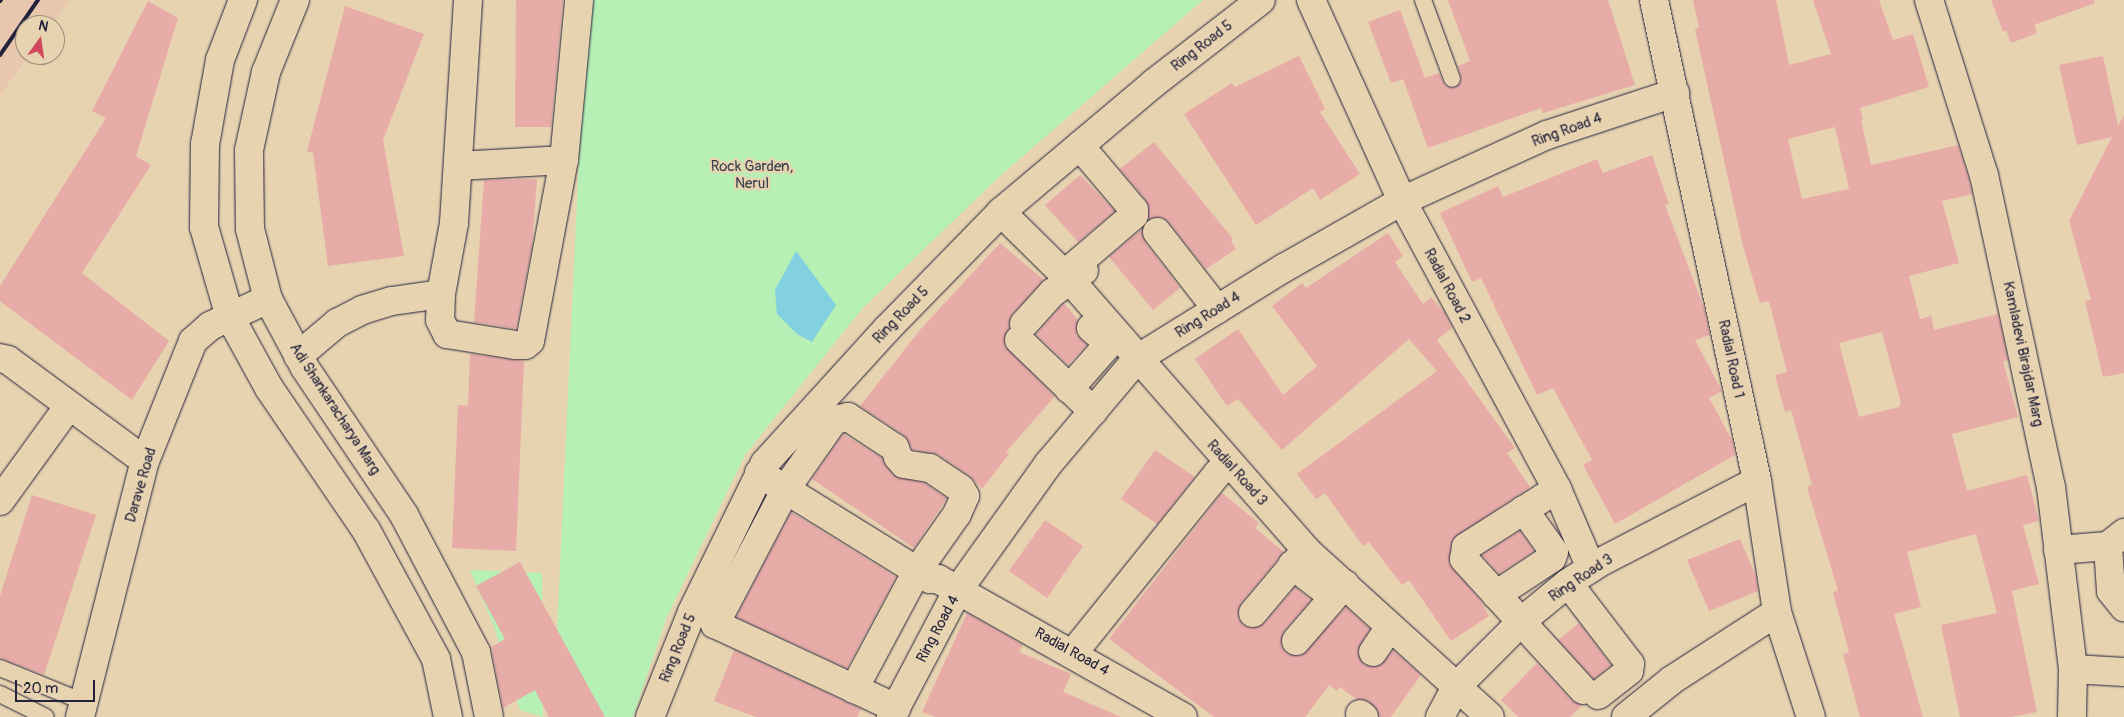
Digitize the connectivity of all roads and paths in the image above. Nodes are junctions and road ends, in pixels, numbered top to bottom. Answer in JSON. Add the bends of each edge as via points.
{"nodes":[{"id":1,"x":243,"y":0,"type":"edge"},
{"id":2,"x":294,"y":0,"type":"edge"},
{"id":3,"x":468,"y":0,"type":"edge"},
{"id":4,"x":578,"y":0,"type":"edge"},
{"id":5,"x":1261,"y":0,"type":"edge"},
{"id":6,"x":1311,"y":0,"type":"edge"},
{"id":7,"x":1423,"y":0,"type":"edge"},
{"id":8,"x":1654,"y":0,"type":"edge"},
{"id":9,"x":1929,"y":0,"type":"edge"},
{"id":10,"x":1452,"y":79,"type":"dead end"},
{"id":11,"x":1675,"y":93,"type":"junction"},
{"id":12,"x":1080,"y":146,"type":"junction"},
{"id":13,"x":564,"y":160,"type":"junction"},
{"id":14,"x":458,"y":166,"type":"junction"},
{"id":15,"x":1402,"y":201,"type":"junction"},
{"id":16,"x":1001,"y":212,"type":"junction"},
{"id":17,"x":1157,"y":232,"type":"dead end"},
{"id":18,"x":1106,"y":254,"type":"dead end"},
{"id":19,"x":1067,"y":278,"type":"junction"},
{"id":20,"x":441,"y":294,"type":"junction"},
{"id":21,"x":268,"y":299,"type":"junction"},
{"id":22,"x":1217,"y":309,"type":"junction"},
{"id":23,"x":230,"y":317,"type":"junction"},
{"id":24,"x":1091,"y":328,"type":"dead end"},
{"id":25,"x":298,"y":356,"type":"junction"},
{"id":26,"x":0,"y":358,"type":"edge"},
{"id":27,"x":1137,"y":359,"type":"junction"},
{"id":28,"x":1069,"y":389,"type":"junction"},
{"id":29,"x":68,"y":407,"type":"junction"},
{"id":30,"x":1093,"y":412,"type":"junction"},
{"id":31,"x":145,"y":461,"type":"junction"},
{"id":32,"x":1229,"y":464,"type":"junction"},
{"id":33,"x":762,"y":468,"type":"junction"},
{"id":34,"x":1757,"y":481,"type":"junction"},
{"id":35,"x":789,"y":485,"type":"junction"},
{"id":36,"x":1557,"y":489,"type":"junction"},
{"id":37,"x":0,"y":501,"type":"edge"},
{"id":38,"x":1524,"y":510,"type":"junction"},
{"id":39,"x":404,"y":515,"type":"junction"},
{"id":40,"x":366,"y":530,"type":"junction"},
{"id":41,"x":2116,"y":539,"type":"edge"},
{"id":42,"x":2058,"y":550,"type":"junction"},
{"id":43,"x":1554,"y":552,"type":"junction"},
{"id":44,"x":1299,"y":557,"type":"junction"},
{"id":45,"x":924,"y":569,"type":"junction"},
{"id":46,"x":1578,"y":577,"type":"junction"},
{"id":47,"x":1338,"y":590,"type":"junction"},
{"id":48,"x":1496,"y":595,"type":"junction"},
{"id":49,"x":2124,"y":607,"type":"edge"},
{"id":50,"x":1777,"y":612,"type":"junction"},
{"id":51,"x":1253,"y":613,"type":"dead end"},
{"id":52,"x":703,"y":618,"type":"junction"},
{"id":53,"x":1523,"y":620,"type":"junction"},
{"id":54,"x":1390,"y":627,"type":"junction"},
{"id":55,"x":1296,"y":641,"type":"dead end"},
{"id":56,"x":1074,"y":652,"type":"junction"},
{"id":57,"x":1373,"y":652,"type":"dead end"},
{"id":58,"x":0,"y":668,"type":"edge"},
{"id":59,"x":2073,"y":669,"type":"junction"},
{"id":60,"x":2124,"y":672,"type":"edge"},
{"id":61,"x":1456,"y":687,"type":"junction"},
{"id":62,"x":854,"y":689,"type":"junction"},
{"id":63,"x":0,"y":694,"type":"edge"},
{"id":64,"x":82,"y":709,"type":"edge"},
{"id":65,"x":893,"y":713,"type":"edge"},
{"id":66,"x":46,"y":717,"type":"edge"},
{"id":67,"x":448,"y":717,"type":"edge"},
{"id":68,"x":489,"y":717,"type":"edge"},
{"id":69,"x":650,"y":717,"type":"edge"},
{"id":70,"x":1184,"y":717,"type":"edge"},
{"id":71,"x":1440,"y":717,"type":"edge"},
{"id":72,"x":1490,"y":717,"type":"edge"},
{"id":73,"x":1626,"y":717,"type":"edge"},
{"id":74,"x":1811,"y":717,"type":"edge"},
{"id":75,"x":2072,"y":717,"type":"edge"}],
"edges":[{"from":1,"to":23,"type":"street","via":[[220,60],[205,144],[204,227]]},
{"from":2,"to":21,"type":"street","name":"Adi Shankaracharya Marg","via":[[266,72],[249,150],[250,229]]},
{"from":3,"to":14,"type":"street"},
{"from":4,"to":13,"type":"street"},
{"from":5,"to":12,"type":"street","name":"Ring Road 5","via":[[1154,83]]},
{"from":6,"to":15,"type":"street","name":"Radial Road 2"},
{"from":7,"to":10,"type":"lane"},
{"from":8,"to":11,"type":"street","name":"Radial Road 1"},
{"from":9,"to":42,"type":"street","name":"Kamladevi Birajdar Marg","via":[[1984,175],[2051,487]]},
{"from":11,"to":15,"type":"street","name":"Ring Road 4","via":[[1547,136]]},
{"from":11,"to":34,"type":"street","name":"Radial Road 1"},
{"from":12,"to":16,"type":"street","name":"Ring Road 5"},
{"from":12,"to":19,"type":"street","via":[[1134,214]]},
{"from":13,"to":14,"type":"street"},
{"from":13,"to":20,"type":"street","via":[[530,341],[516,345],[447,334],[440,320]]},
{"from":14,"to":20,"type":"street","via":[[454,222]]},
{"from":15,"to":22,"type":"street","name":"Ring Road 4"},
{"from":15,"to":36,"type":"street","name":"Radial Road 2"},
{"from":16,"to":19,"type":"street","name":"Radial Road 3"},
{"from":16,"to":33,"type":"street","name":"Ring Road 5","via":[[887,329]]},
{"from":17,"to":22,"type":"street"},
{"from":18,"to":19,"type":"street"},
{"from":19,"to":27,"type":"street","name":"Radial Road 3"},
{"from":19,"to":28,"type":"street","via":[[1021,332]]},
{"from":20,"to":25,"type":"street","via":[[392,301],[362,310],[337,323]]},
{"from":21,"to":23,"type":"street","name":"Darave Road"},
{"from":21,"to":25,"type":"street","name":"Adi Shankaracharya Marg"},
{"from":22,"to":27,"type":"street","name":"Ring Road 4"},
{"from":23,"to":31,"type":"street","name":"Darave Road","via":[[210,326],[193,341]]},
{"from":23,"to":40,"type":"street","via":[[269,388]]},
{"from":24,"to":28,"type":"street","via":[[1106,341],[1106,347]]},
{"from":25,"to":39,"type":"street","name":"Adi Shankaracharya Marg"},
{"from":26,"to":29,"type":"street","via":[[8,360]]},
{"from":27,"to":30,"type":"street","name":"Ring Road 4"},
{"from":27,"to":32,"type":"street","name":"Radial Road 3"},
{"from":28,"to":30,"type":"street"},
{"from":29,"to":31,"type":"street"},
{"from":29,"to":37,"type":"street"},
{"from":30,"to":45,"type":"street","name":"Ring Road 4","via":[[1049,463]]},
{"from":31,"to":64,"type":"street","name":"Darave Road"},
{"from":32,"to":44,"type":"street","name":"Radial Road 3"},
{"from":32,"to":56,"type":"street","via":[[1218,473]]},
{"from":33,"to":35,"type":"street","name":"Radial Road 4"},
{"from":33,"to":52,"type":"street","name":"Ring Road 5"},
{"from":34,"to":46,"type":"street","name":"Ring Road 3"},
{"from":34,"to":50,"type":"street","name":"Radial Road 1"},
{"from":35,"to":45,"type":"street","name":"Radial Road 4"},
{"from":35,"to":45,"type":"street","via":[[834,420],[848,417],[869,428],[895,448],[904,464],[930,468],[961,489],[965,496]]},
{"from":35,"to":52,"type":"street"},
{"from":36,"to":38,"type":"street"},
{"from":36,"to":46,"type":"street","name":"Radial Road 2"},
{"from":38,"to":43,"type":"street"},
{"from":38,"to":48,"type":"street","via":[[1466,547],[1464,559]]},
{"from":39,"to":40,"type":"street"},
{"from":39,"to":68,"type":"street","name":"Adi Shankaracharya Marg","via":[[476,652]]},
{"from":40,"to":67,"type":"street","via":[[436,659]]},
{"from":41,"to":42,"type":"street"},
{"from":41,"to":49,"type":"street","via":[[2111,591]]},
{"from":42,"to":59,"type":"street","name":"Kamladevi Birajdar Marg"},
{"from":43,"to":46,"type":"street"},
{"from":43,"to":48,"type":"street","via":[[1552,558]]},
{"from":44,"to":47,"type":"street","name":"Radial Road 3"},
{"from":44,"to":51,"type":"street"},
{"from":45,"to":56,"type":"street","name":"Radial Road 4"},
{"from":45,"to":62,"type":"street"},
{"from":45,"to":65,"type":"street","name":"Ring Road 4"},
{"from":46,"to":53,"type":"street","name":"Ring Road 3"},
{"from":46,"to":53,"type":"street","via":[[1630,664],[1629,670],[1590,692]]},
{"from":47,"to":54,"type":"street","name":"Radial Road 3"},
{"from":47,"to":55,"type":"street"},
{"from":48,"to":53,"type":"street"},
{"from":50,"to":73,"type":"street","via":[[1672,680]]},
{"from":50,"to":74,"type":"street","name":"Radial Road 1"},
{"from":52,"to":62,"type":"street"},
{"from":52,"to":69,"type":"street","name":"Ring Road 5"},
{"from":53,"to":61,"type":"street","name":"Ring Road 3"},
{"from":54,"to":57,"type":"street"},
{"from":54,"to":61,"type":"street","name":"Radial Road 3"},
{"from":56,"to":70,"type":"street","name":"Radial Road 4"},
{"from":58,"to":64,"type":"lane"},
{"from":59,"to":60,"type":"street"},
{"from":59,"to":75,"type":"street","name":"Kamladevi Birajdar Marg"},
{"from":61,"to":71,"type":"street","name":"Ring Road 3"},
{"from":61,"to":72,"type":"street","name":"Radial Road 3"},
{"from":62,"to":65,"type":"street"},
{"from":63,"to":66,"type":"lane"}]}
